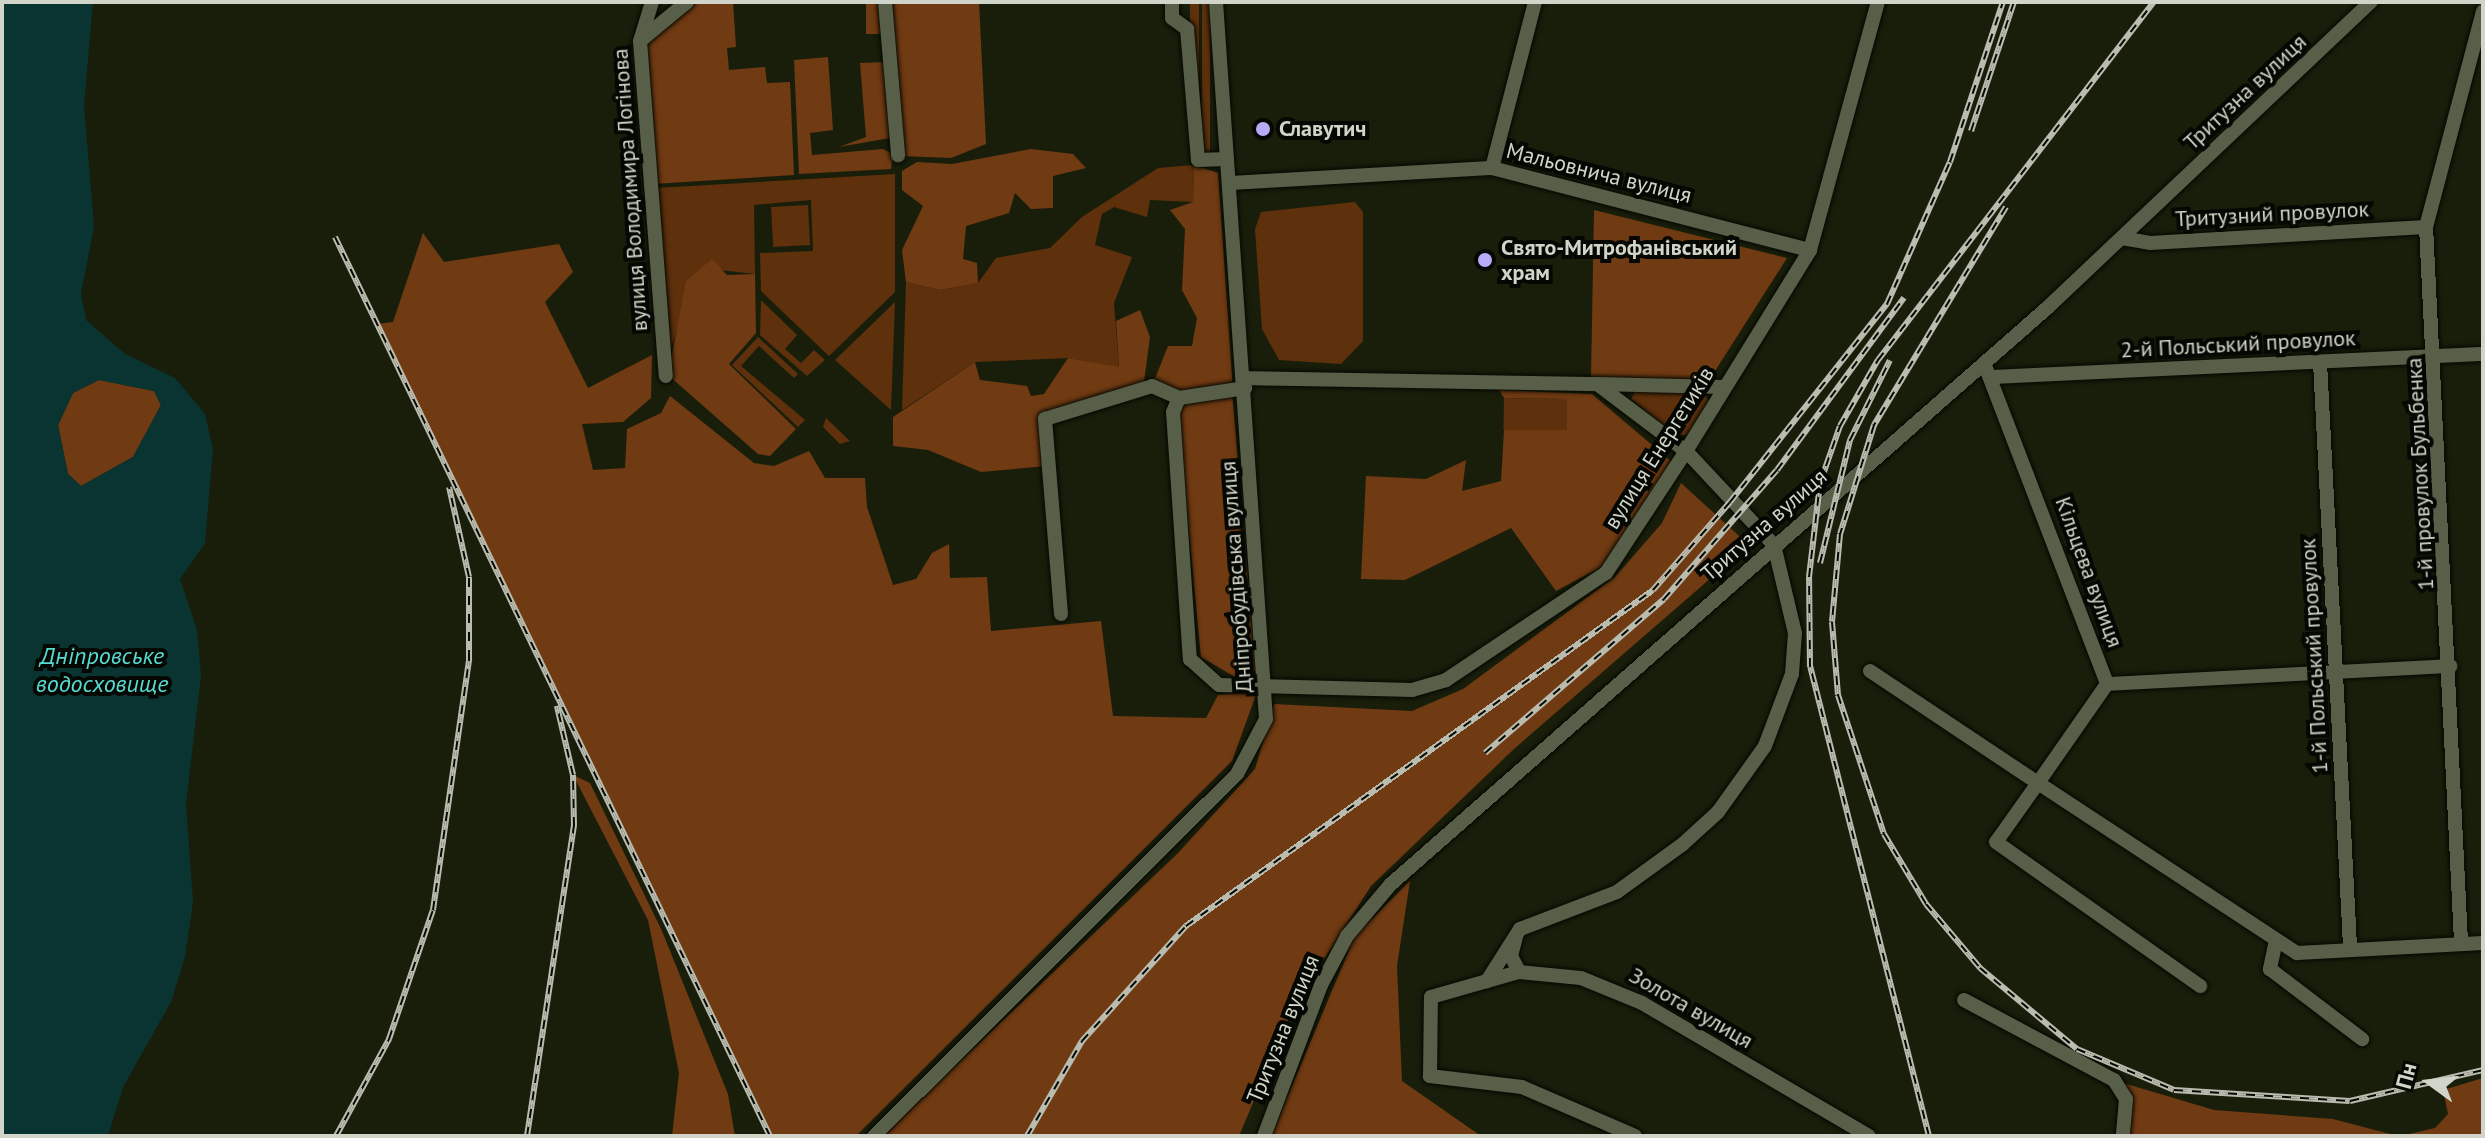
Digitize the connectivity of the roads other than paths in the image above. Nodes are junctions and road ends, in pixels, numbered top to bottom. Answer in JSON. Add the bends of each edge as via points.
{"nodes":[{"id":1,"x":652,"y":2,"type":"edge"},
{"id":2,"x":687,"y":2,"type":"edge"},
{"id":3,"x":885,"y":2,"type":"edge"},
{"id":4,"x":1172,"y":2,"type":"edge"},
{"id":5,"x":1216,"y":2,"type":"edge"},
{"id":6,"x":1535,"y":2,"type":"edge"},
{"id":7,"x":1878,"y":2,"type":"edge"},
{"id":8,"x":2371,"y":2,"type":"edge"},
{"id":9,"x":2472,"y":2,"type":"edge"},
{"id":10,"x":2483,"y":4,"type":"edge"},
{"id":11,"x":2483,"y":11,"type":"edge"},
{"id":12,"x":640,"y":41,"type":"junction"},
{"id":13,"x":898,"y":155,"type":"dead end"},
{"id":14,"x":1227,"y":159,"type":"junction"},
{"id":15,"x":1492,"y":168,"type":"junction"},
{"id":16,"x":1229,"y":183,"type":"junction"},
{"id":17,"x":2426,"y":227,"type":"junction"},
{"id":18,"x":2122,"y":238,"type":"junction"},
{"id":19,"x":1810,"y":250,"type":"junction"},
{"id":20,"x":2483,"y":354,"type":"edge"},
{"id":21,"x":2437,"y":356,"type":"junction"},
{"id":22,"x":2320,"y":362,"type":"junction"},
{"id":23,"x":1984,"y":363,"type":"junction"},
{"id":24,"x":666,"y":376,"type":"dead end"},
{"id":25,"x":1994,"y":377,"type":"junction"},
{"id":26,"x":1244,"y":383,"type":"junction"},
{"id":27,"x":1597,"y":384,"type":"junction"},
{"id":28,"x":1723,"y":387,"type":"junction"},
{"id":29,"x":1179,"y":398,"type":"junction"},
{"id":30,"x":1686,"y":451,"type":"junction"},
{"id":31,"x":1774,"y":545,"type":"junction"},
{"id":32,"x":1061,"y":614,"type":"dead end"},
{"id":33,"x":2451,"y":666,"type":"junction"},
{"id":34,"x":1870,"y":671,"type":"dead end"},
{"id":35,"x":2337,"y":672,"type":"junction"},
{"id":36,"x":2107,"y":684,"type":"junction"},
{"id":37,"x":1268,"y":686,"type":"junction"},
{"id":38,"x":2038,"y":783,"type":"junction"},
{"id":39,"x":1520,"y":929,"type":"junction"},
{"id":40,"x":2461,"y":942,"type":"junction"},
{"id":41,"x":2483,"y":943,"type":"edge"},
{"id":42,"x":2275,"y":945,"type":"junction"},
{"id":43,"x":2350,"y":947,"type":"junction"},
{"id":44,"x":1519,"y":972,"type":"junction"},
{"id":45,"x":1487,"y":981,"type":"junction"},
{"id":46,"x":2200,"y":986,"type":"dead end"},
{"id":47,"x":1964,"y":1000,"type":"dead end"},
{"id":48,"x":2362,"y":1039,"type":"dead end"},
{"id":49,"x":874,"y":1136,"type":"edge"},
{"id":50,"x":1264,"y":1136,"type":"edge"},
{"id":51,"x":1635,"y":1136,"type":"edge"},
{"id":52,"x":1869,"y":1136,"type":"edge"},
{"id":53,"x":2123,"y":1136,"type":"edge"}],
"edges":[{"from":1,"to":12,"type":"street","name":"вулиця Володимира Логінова"},
{"from":2,"to":12,"type":"street"},
{"from":3,"to":13,"type":"street"},
{"from":4,"to":14,"type":"street","via":[[1172,18],[1187,29],[1198,160]]},
{"from":5,"to":14,"type":"street","name":"Дніпробудівська вулиця"},
{"from":6,"to":15,"type":"street"},
{"from":7,"to":19,"type":"street","name":"вулиця Енергетиків"},
{"from":8,"to":18,"type":"street","name":"Тритузна вулиця"},
{"from":9,"to":10,"type":"street"},
{"from":11,"to":17,"type":"street","name":"1-й провулок Бульбенка"},
{"from":12,"to":24,"type":"street","name":"вулиця Володимира Логінова"},
{"from":14,"to":16,"type":"street","name":"Дніпробудівська вулиця"},
{"from":15,"to":16,"type":"street","name":"Мальовнича вулиця"},
{"from":15,"to":19,"type":"street","name":"Мальовнича вулиця"},
{"from":16,"to":26,"type":"street","name":"Дніпробудівська вулиця"},
{"from":17,"to":18,"type":"street","name":"Тритузний провулок","via":[[2150,243]]},
{"from":17,"to":21,"type":"street","name":"1-й провулок Бульбенка"},
{"from":18,"to":23,"type":"street","name":"Тритузна вулиця"},
{"from":19,"to":28,"type":"street","name":"вулиця Енергетиків"},
{"from":20,"to":21,"type":"street","name":"2-й Польський провулок"},
{"from":21,"to":22,"type":"street","name":"2-й Польський провулок"},
{"from":21,"to":33,"type":"street","name":"1-й провулок Бульбенка"},
{"from":22,"to":25,"type":"street","name":"2-й Польський провулок"},
{"from":22,"to":35,"type":"street","name":"1-й Польський провулок"},
{"from":23,"to":25,"type":"street","name":"Кільцева вулиця"},
{"from":23,"to":31,"type":"street","name":"Тритузна вулиця"},
{"from":25,"to":36,"type":"street","name":"Кільцева вулиця"},
{"from":26,"to":27,"type":"street"},
{"from":26,"to":29,"type":"street"},
{"from":26,"to":37,"type":"street","name":"Дніпробудівська вулиця"},
{"from":27,"to":28,"type":"street"},
{"from":27,"to":30,"type":"street"},
{"from":28,"to":30,"type":"street","name":"вулиця Енергетиків"},
{"from":29,"to":32,"type":"street","via":[[1152,386],[1045,419]]},
{"from":29,"to":37,"type":"street","name":"вулиця Енергетиків","via":[[1173,412],[1190,659],[1219,685]]},
{"from":30,"to":31,"type":"street"},
{"from":30,"to":37,"type":"street","name":"вулиця Енергетиків","via":[[1606,573],[1446,680],[1412,690]]},
{"from":31,"to":39,"type":"street","via":[[1795,633],[1792,674],[1765,746],[1718,812],[1648,870],[1617,892]]},
{"from":31,"to":50,"type":"street","name":"Тритузна вулиця","via":[[1382,894],[1347,936],[1321,985]]},
{"from":33,"to":35,"type":"street"},
{"from":33,"to":40,"type":"street","name":"1-й провулок Бульбенка"},
{"from":34,"to":38,"type":"street"},
{"from":35,"to":36,"type":"street"},
{"from":35,"to":43,"type":"street","name":"1-й Польський провулок"},
{"from":36,"to":38,"type":"street"},
{"from":37,"to":49,"type":"street","name":"Дніпробудівська вулиця","via":[[1266,719],[1237,774]]},
{"from":38,"to":42,"type":"street"},
{"from":38,"to":46,"type":"street","via":[[1996,842]]},
{"from":39,"to":44,"type":"street","via":[[1511,956]]},
{"from":39,"to":45,"type":"street"},
{"from":40,"to":41,"type":"street"},
{"from":40,"to":43,"type":"street"},
{"from":42,"to":43,"type":"street","via":[[2320,954]]},
{"from":42,"to":48,"type":"street","via":[[2270,969]]},
{"from":44,"to":45,"type":"street","name":"Золота вулиця"},
{"from":44,"to":52,"type":"street","name":"Золота вулиця","via":[[1607,986]]},
{"from":45,"to":51,"type":"street","name":"Золота вулиця","via":[[1431,997],[1430,1076],[1522,1087]]},
{"from":47,"to":53,"type":"street","via":[[2114,1080],[2126,1099]]}]}
